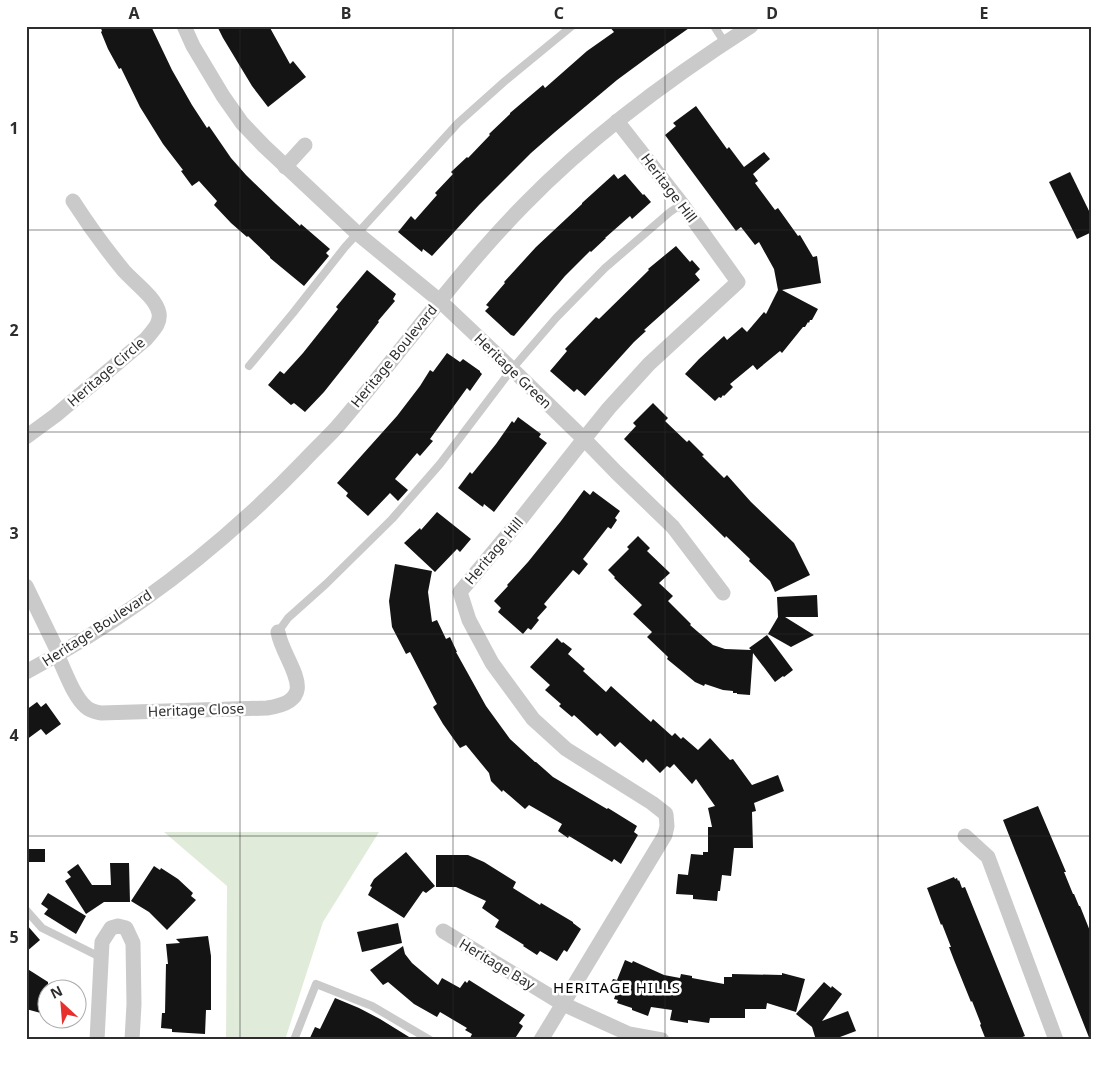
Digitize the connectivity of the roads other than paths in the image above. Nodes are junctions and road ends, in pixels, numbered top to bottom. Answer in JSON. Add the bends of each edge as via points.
{"nodes":[{"id":1,"x":184,"y":26,"type":"edge"},
{"id":2,"x":572,"y":26,"type":"edge"},
{"id":3,"x":714,"y":26,"type":"edge"},
{"id":4,"x":751,"y":26,"type":"edge"},
{"id":5,"x":725,"y":43,"type":"junction"},
{"id":6,"x":617,"y":121,"type":"junction"},
{"id":7,"x":305,"y":145,"type":"dead end"},
{"id":8,"x":285,"y":167,"type":"junction"},
{"id":9,"x":74,"y":201,"type":"dead end"},
{"id":10,"x":682,"y":204,"type":"junction"},
{"id":11,"x":358,"y":234,"type":"junction"},
{"id":12,"x":440,"y":301,"type":"junction"},
{"id":13,"x":248,"y":366,"type":"dead end"},
{"id":14,"x":512,"y":368,"type":"junction"},
{"id":15,"x":26,"y":437,"type":"edge"},
{"id":16,"x":584,"y":439,"type":"junction"},
{"id":17,"x":26,"y":586,"type":"edge"},
{"id":18,"x":723,"y":593,"type":"dead end"},
{"id":19,"x":278,"y":632,"type":"joint"},
{"id":20,"x":58,"y":654,"type":"junction"},
{"id":21,"x":26,"y":672,"type":"edge"},
{"id":22,"x":965,"y":836,"type":"dead end"},
{"id":23,"x":26,"y":910,"type":"edge"},
{"id":24,"x":443,"y":931,"type":"dead end"},
{"id":25,"x":102,"y":958,"type":"junction"},
{"id":26,"x":563,"y":1004,"type":"junction"},
{"id":27,"x":97,"y":1040,"type":"edge"},
{"id":28,"x":132,"y":1040,"type":"edge"},
{"id":29,"x":294,"y":1040,"type":"edge"},
{"id":30,"x":430,"y":1040,"type":"edge"},
{"id":31,"x":541,"y":1040,"type":"edge"},
{"id":32,"x":662,"y":1040,"type":"edge"},
{"id":33,"x":1056,"y":1040,"type":"edge"}],
"edges":[{"from":1,"to":8,"type":"street","name":"Heritage Green","via":[[193,46],[242,123]]},
{"from":2,"to":11,"type":"lane","via":[[458,123]]},
{"from":3,"to":5,"type":"lane"},
{"from":4,"to":5,"type":"street","name":"Heritage Boulevard"},
{"from":5,"to":6,"type":"street","name":"Heritage Boulevard"},
{"from":6,"to":10,"type":"street","name":"Heritage Hill"},
{"from":6,"to":12,"type":"street","name":"Heritage Boulevard","via":[[524,205]]},
{"from":7,"to":8,"type":"street"},
{"from":8,"to":11,"type":"street","name":"Heritage Green"},
{"from":9,"to":15,"type":"street","name":"Heritage Circle","via":[[108,251],[155,303],[159,321],[146,339]]},
{"from":10,"to":14,"type":"lane","via":[[605,268]]},
{"from":10,"to":16,"type":"street","name":"Heritage Hill","via":[[738,282],[649,364]]},
{"from":11,"to":12,"type":"street","name":"Heritage Green"},
{"from":11,"to":13,"type":"lane"},
{"from":12,"to":14,"type":"street","name":"Heritage Green"},
{"from":12,"to":20,"type":"street","name":"Heritage Boulevard","via":[[335,428],[267,499],[173,578]]},
{"from":14,"to":16,"type":"street","name":"Heritage Green"},
{"from":14,"to":19,"type":"lane","via":[[440,464],[392,519],[288,618]]},
{"from":16,"to":18,"type":"street","name":"Heritage Green","via":[[673,527]]},
{"from":16,"to":26,"type":"street","name":"Heritage Hill","via":[[460,592],[469,620],[492,663],[533,719],[566,749],[666,814],[665,836]]},
{"from":17,"to":20,"type":"street"},
{"from":19,"to":20,"type":"street","name":"Heritage Close","via":[[293,668],[297,691],[294,697],[278,707],[101,713],[87,708],[82,702]]},
{"from":20,"to":21,"type":"street","name":"Heritage Boulevard"},
{"from":22,"to":33,"type":"street","via":[[988,857]]},
{"from":23,"to":25,"type":"lane","via":[[42,928]]},
{"from":24,"to":26,"type":"street","name":"Heritage Bay"},
{"from":25,"to":27,"type":"street"},
{"from":25,"to":28,"type":"street","via":[[102,942],[111,928],[126,928],[133,943]]},
{"from":26,"to":31,"type":"street","name":"Heritage Hill"},
{"from":26,"to":32,"type":"street","name":"Heritage Bay","via":[[629,1034]]},
{"from":29,"to":30,"type":"lane","via":[[316,984],[372,1006]]}]}
